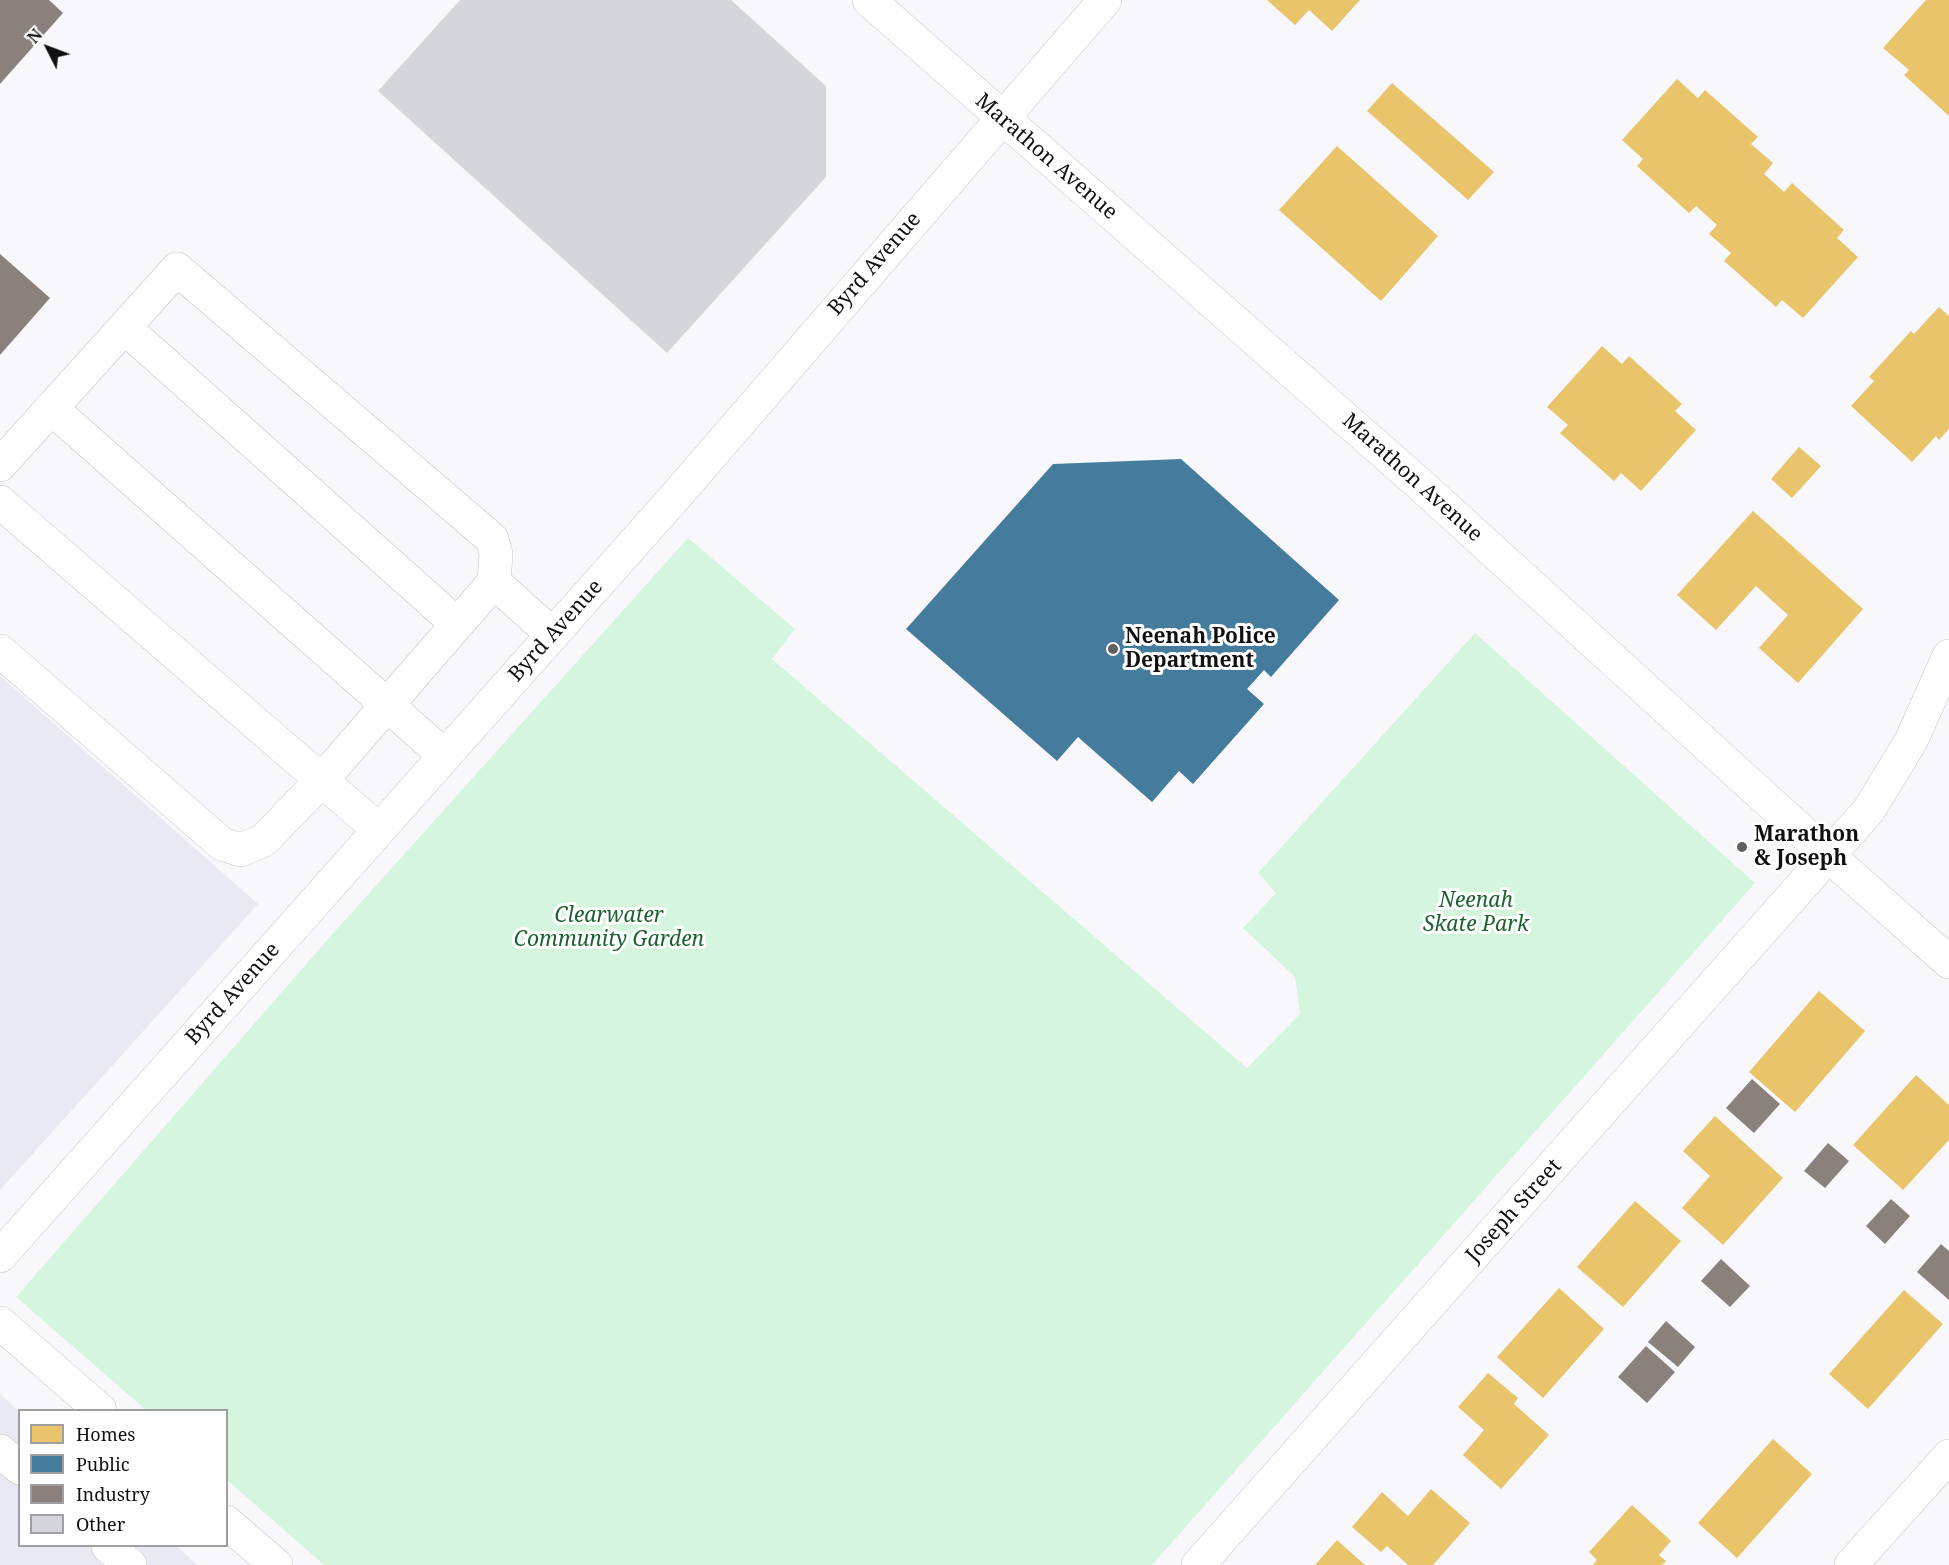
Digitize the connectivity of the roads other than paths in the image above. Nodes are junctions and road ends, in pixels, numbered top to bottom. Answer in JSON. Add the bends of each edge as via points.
{"nodes":[{"id":1,"x":869,"y":0,"type":"edge"},
{"id":2,"x":1105,"y":0,"type":"edge"},
{"id":3,"x":1001,"y":118,"type":"junction"},
{"id":4,"x":125,"y":328,"type":"junction"},
{"id":5,"x":51,"y":408,"type":"junction"},
{"id":6,"x":0,"y":465,"type":"edge"},
{"id":7,"x":0,"y":502,"type":"edge"},
{"id":8,"x":494,"y":582,"type":"junction"},
{"id":9,"x":457,"y":624,"type":"junction"},
{"id":10,"x":553,"y":635,"type":"junction"},
{"id":11,"x":0,"y":651,"type":"edge"},
{"id":12,"x":1949,"y":656,"type":"edge"},
{"id":13,"x":386,"y":705,"type":"junction"},
{"id":14,"x":446,"y":756,"type":"junction"},
{"id":15,"x":321,"y":781,"type":"junction"},
{"id":16,"x":379,"y":830,"type":"junction"},
{"id":17,"x":1829,"y":856,"type":"junction"},
{"id":18,"x":1949,"y":962,"type":"edge"},
{"id":19,"x":0,"y":1256,"type":"edge"},
{"id":20,"x":0,"y":1323,"type":"edge"},
{"id":21,"x":99,"y":1409,"type":"edge"},
{"id":22,"x":0,"y":1451,"type":"edge"},
{"id":23,"x":1949,"y":1456,"type":"edge"},
{"id":24,"x":18,"y":1466,"type":"edge"},
{"id":25,"x":228,"y":1524,"type":"edge"},
{"id":26,"x":110,"y":1547,"type":"edge"},
{"id":27,"x":130,"y":1565,"type":"edge"},
{"id":28,"x":276,"y":1565,"type":"edge"},
{"id":29,"x":1198,"y":1565,"type":"edge"},
{"id":30,"x":1851,"y":1565,"type":"edge"}],
"edges":[{"from":1,"to":3,"type":"street","name":"Marathon Avenue"},
{"from":2,"to":3,"type":"street","name":"Byrd Avenue"},
{"from":3,"to":10,"type":"street","name":"Byrd Avenue"},
{"from":3,"to":17,"type":"street","name":"Marathon Avenue","via":[[1415,480]]},
{"from":4,"to":5,"type":"street"},
{"from":4,"to":8,"type":"street","via":[[177,269],[492,539],[496,554]]},
{"from":4,"to":9,"type":"street"},
{"from":5,"to":6,"type":"street"},
{"from":5,"to":13,"type":"street"},
{"from":7,"to":15,"type":"street"},
{"from":8,"to":9,"type":"street"},
{"from":8,"to":10,"type":"street"},
{"from":9,"to":13,"type":"street"},
{"from":10,"to":14,"type":"street","name":"Byrd Avenue"},
{"from":11,"to":15,"type":"street","via":[[222,844],[241,850],[264,840]]},
{"from":12,"to":17,"type":"street","name":"Joseph Street","via":[[1887,784]]},
{"from":13,"to":14,"type":"street"},
{"from":13,"to":15,"type":"street"},
{"from":14,"to":16,"type":"street","name":"Byrd Avenue"},
{"from":15,"to":16,"type":"street"},
{"from":16,"to":19,"type":"street","name":"Byrd Avenue"},
{"from":17,"to":18,"type":"street","name":"Marathon Avenue"},
{"from":17,"to":29,"type":"street","name":"Joseph Street"},
{"from":20,"to":21,"type":"street"},
{"from":22,"to":24,"type":"street"},
{"from":23,"to":30,"type":"street"},
{"from":25,"to":28,"type":"street"},
{"from":26,"to":27,"type":"street"}]}
